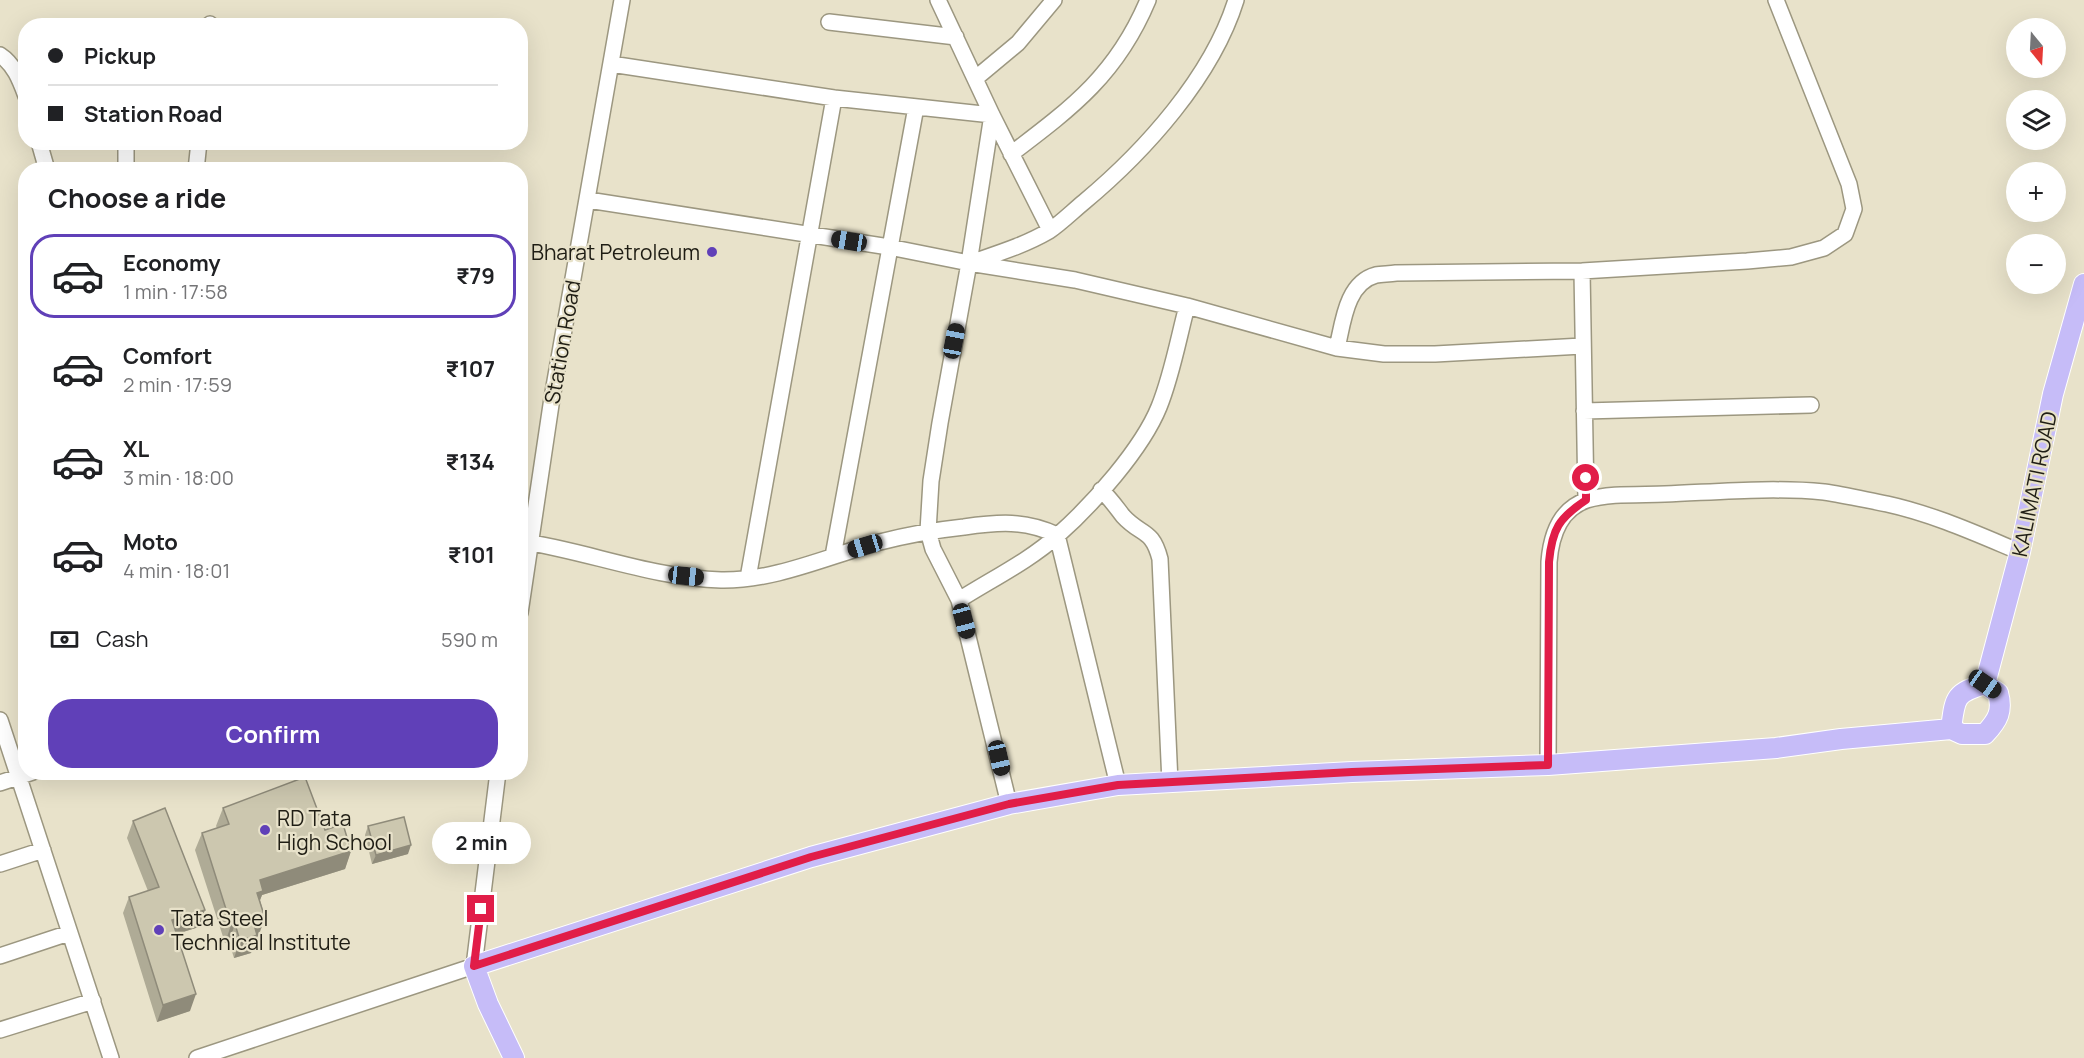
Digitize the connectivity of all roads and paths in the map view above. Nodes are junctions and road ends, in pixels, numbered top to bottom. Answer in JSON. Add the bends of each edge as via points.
{"nodes":[{"id":1,"x":622,"y":0,"type":"edge"},
{"id":2,"x":938,"y":0,"type":"edge"},
{"id":3,"x":1054,"y":0,"type":"edge"},
{"id":4,"x":1148,"y":0,"type":"edge"},
{"id":5,"x":1236,"y":0,"type":"edge"},
{"id":6,"x":1776,"y":0,"type":"edge"},
{"id":7,"x":829,"y":22,"type":"dead end"},
{"id":8,"x":956,"y":37,"type":"junction"},
{"id":9,"x":0,"y":55,"type":"edge"},
{"id":10,"x":611,"y":64,"type":"junction"},
{"id":11,"x":18,"y":78,"type":"edge"},
{"id":12,"x":976,"y":78,"type":"junction"},
{"id":13,"x":834,"y":98,"type":"junction"},
{"id":14,"x":916,"y":107,"type":"junction"},
{"id":15,"x":992,"y":115,"type":"junction"},
{"id":16,"x":1011,"y":154,"type":"junction"},
{"id":17,"x":588,"y":200,"type":"junction"},
{"id":18,"x":1050,"y":230,"type":"junction"},
{"id":19,"x":810,"y":235,"type":"junction"},
{"id":20,"x":889,"y":248,"type":"junction"},
{"id":21,"x":969,"y":264,"type":"junction"},
{"id":22,"x":1582,"y":271,"type":"junction"},
{"id":23,"x":2084,"y":284,"type":"edge"},
{"id":24,"x":1187,"y":306,"type":"junction"},
{"id":25,"x":1582,"y":346,"type":"junction"},
{"id":26,"x":1337,"y":348,"type":"junction"},
{"id":27,"x":1811,"y":405,"type":"dead end"},
{"id":28,"x":1584,"y":411,"type":"junction"},
{"id":29,"x":1101,"y":490,"type":"junction"},
{"id":30,"x":1586,"y":500,"type":"junction"},
{"id":31,"x":528,"y":526,"type":"edge"},
{"id":32,"x":928,"y":531,"type":"junction"},
{"id":33,"x":1057,"y":535,"type":"junction"},
{"id":34,"x":528,"y":543,"type":"edge"},
{"id":35,"x":2020,"y":552,"type":"junction"},
{"id":36,"x":833,"y":556,"type":"junction"},
{"id":37,"x":748,"y":578,"type":"junction"},
{"id":38,"x":959,"y":600,"type":"junction"},
{"id":39,"x":1985,"y":684,"type":"junction"},
{"id":40,"x":0,"y":720,"type":"edge"},
{"id":41,"x":1952,"y":729,"type":"junction"},
{"id":42,"x":18,"y":758,"type":"edge"},
{"id":43,"x":1548,"y":765,"type":"junction"},
{"id":44,"x":18,"y":777,"type":"edge"},
{"id":45,"x":27,"y":780,"type":"edge"},
{"id":46,"x":497,"y":780,"type":"edge"},
{"id":47,"x":0,"y":783,"type":"edge"},
{"id":48,"x":1170,"y":783,"type":"junction"},
{"id":49,"x":1118,"y":785,"type":"junction"},
{"id":50,"x":1009,"y":804,"type":"junction"},
{"id":51,"x":43,"y":850,"type":"junction"},
{"id":52,"x":0,"y":864,"type":"edge"},
{"id":53,"x":69,"y":933,"type":"junction"},
{"id":54,"x":0,"y":956,"type":"edge"},
{"id":55,"x":474,"y":966,"type":"junction"},
{"id":56,"x":93,"y":1001,"type":"junction"},
{"id":57,"x":0,"y":1030,"type":"edge"},
{"id":58,"x":111,"y":1058,"type":"edge"},
{"id":59,"x":196,"y":1058,"type":"edge"},
{"id":60,"x":514,"y":1058,"type":"edge"}],
"edges":[{"from":1,"to":10,"type":"street","name":"Station Road"},
{"from":2,"to":8,"type":"street"},
{"from":3,"to":12,"type":"street","via":[[1018,44]]},
{"from":4,"to":16,"type":"street","via":[[1136,29],[1107,71],[1066,112]]},
{"from":5,"to":18,"type":"street","via":[[1196,83],[1142,147]]},
{"from":6,"to":22,"type":"street","via":[[1849,184],[1854,209],[1845,234],[1824,248],[1791,257]]},
{"from":7,"to":8,"type":"street"},
{"from":8,"to":12,"type":"street"},
{"from":9,"to":11,"type":"street","via":[[8,60]]},
{"from":10,"to":13,"type":"street"},
{"from":10,"to":17,"type":"street","name":"Station Road"},
{"from":12,"to":15,"type":"street"},
{"from":13,"to":14,"type":"street"},
{"from":13,"to":19,"type":"street"},
{"from":14,"to":15,"type":"street"},
{"from":14,"to":20,"type":"street"},
{"from":15,"to":16,"type":"street"},
{"from":15,"to":21,"type":"street"},
{"from":16,"to":18,"type":"street"},
{"from":17,"to":19,"type":"street"},
{"from":17,"to":31,"type":"street","name":"Station Road"},
{"from":18,"to":21,"type":"street"},
{"from":19,"to":20,"type":"street"},
{"from":19,"to":37,"type":"street"},
{"from":20,"to":21,"type":"street"},
{"from":20,"to":36,"type":"street"},
{"from":21,"to":24,"type":"street","via":[[1075,280]]},
{"from":21,"to":32,"type":"street","via":[[938,435]]},
{"from":22,"to":25,"type":"street"},
{"from":22,"to":26,"type":"street","via":[[1374,276],[1350,297]]},
{"from":23,"to":35,"type":"main road","name":"KALIMATI ROAD","via":[[2053,394]]},
{"from":24,"to":26,"type":"street"},
{"from":24,"to":29,"type":"street","via":[[1158,408],[1136,449]]},
{"from":25,"to":26,"type":"street","via":[[1415,354]]},
{"from":25,"to":28,"type":"street"},
{"from":27,"to":28,"type":"street"},
{"from":28,"to":30,"type":"street"},
{"from":29,"to":33,"type":"street"},
{"from":29,"to":48,"type":"street","via":[[1124,517],[1156,543],[1160,559]]},
{"from":30,"to":35,"type":"street","via":[[1752,490],[1824,492],[1889,504]]},
{"from":30,"to":43,"type":"street","via":[[1557,525],[1551,540]]},
{"from":32,"to":33,"type":"street","via":[[1013,522]]},
{"from":32,"to":36,"type":"street"},
{"from":32,"to":38,"type":"street"},
{"from":33,"to":38,"type":"street"},
{"from":33,"to":49,"type":"street"},
{"from":34,"to":37,"type":"street","via":[[669,574],[720,580]]},
{"from":35,"to":39,"type":"main road","name":"KALIMATI ROAD"},
{"from":36,"to":37,"type":"street"},
{"from":38,"to":50,"type":"street"},
{"from":39,"to":41,"type":"main road","via":[[1964,690],[1957,699]]},
{"from":39,"to":41,"type":"main road","via":[[1998,693],[2001,706],[1997,722],[1985,734],[1962,734]]},
{"from":40,"to":42,"type":"street"},
{"from":41,"to":43,"type":"main road","via":[[1776,748]]},
{"from":43,"to":48,"type":"main road"},
{"from":44,"to":47,"type":"street"},
{"from":45,"to":51,"type":"street"},
{"from":46,"to":55,"type":"street"},
{"from":48,"to":49,"type":"main road"},
{"from":49,"to":50,"type":"main road"},
{"from":50,"to":55,"type":"main road","via":[[811,857]]},
{"from":51,"to":52,"type":"street"},
{"from":51,"to":53,"type":"street"},
{"from":53,"to":54,"type":"street"},
{"from":53,"to":56,"type":"street"},
{"from":55,"to":59,"type":"street"},
{"from":55,"to":60,"type":"main road"},
{"from":56,"to":57,"type":"street"},
{"from":56,"to":58,"type":"street"}]}
